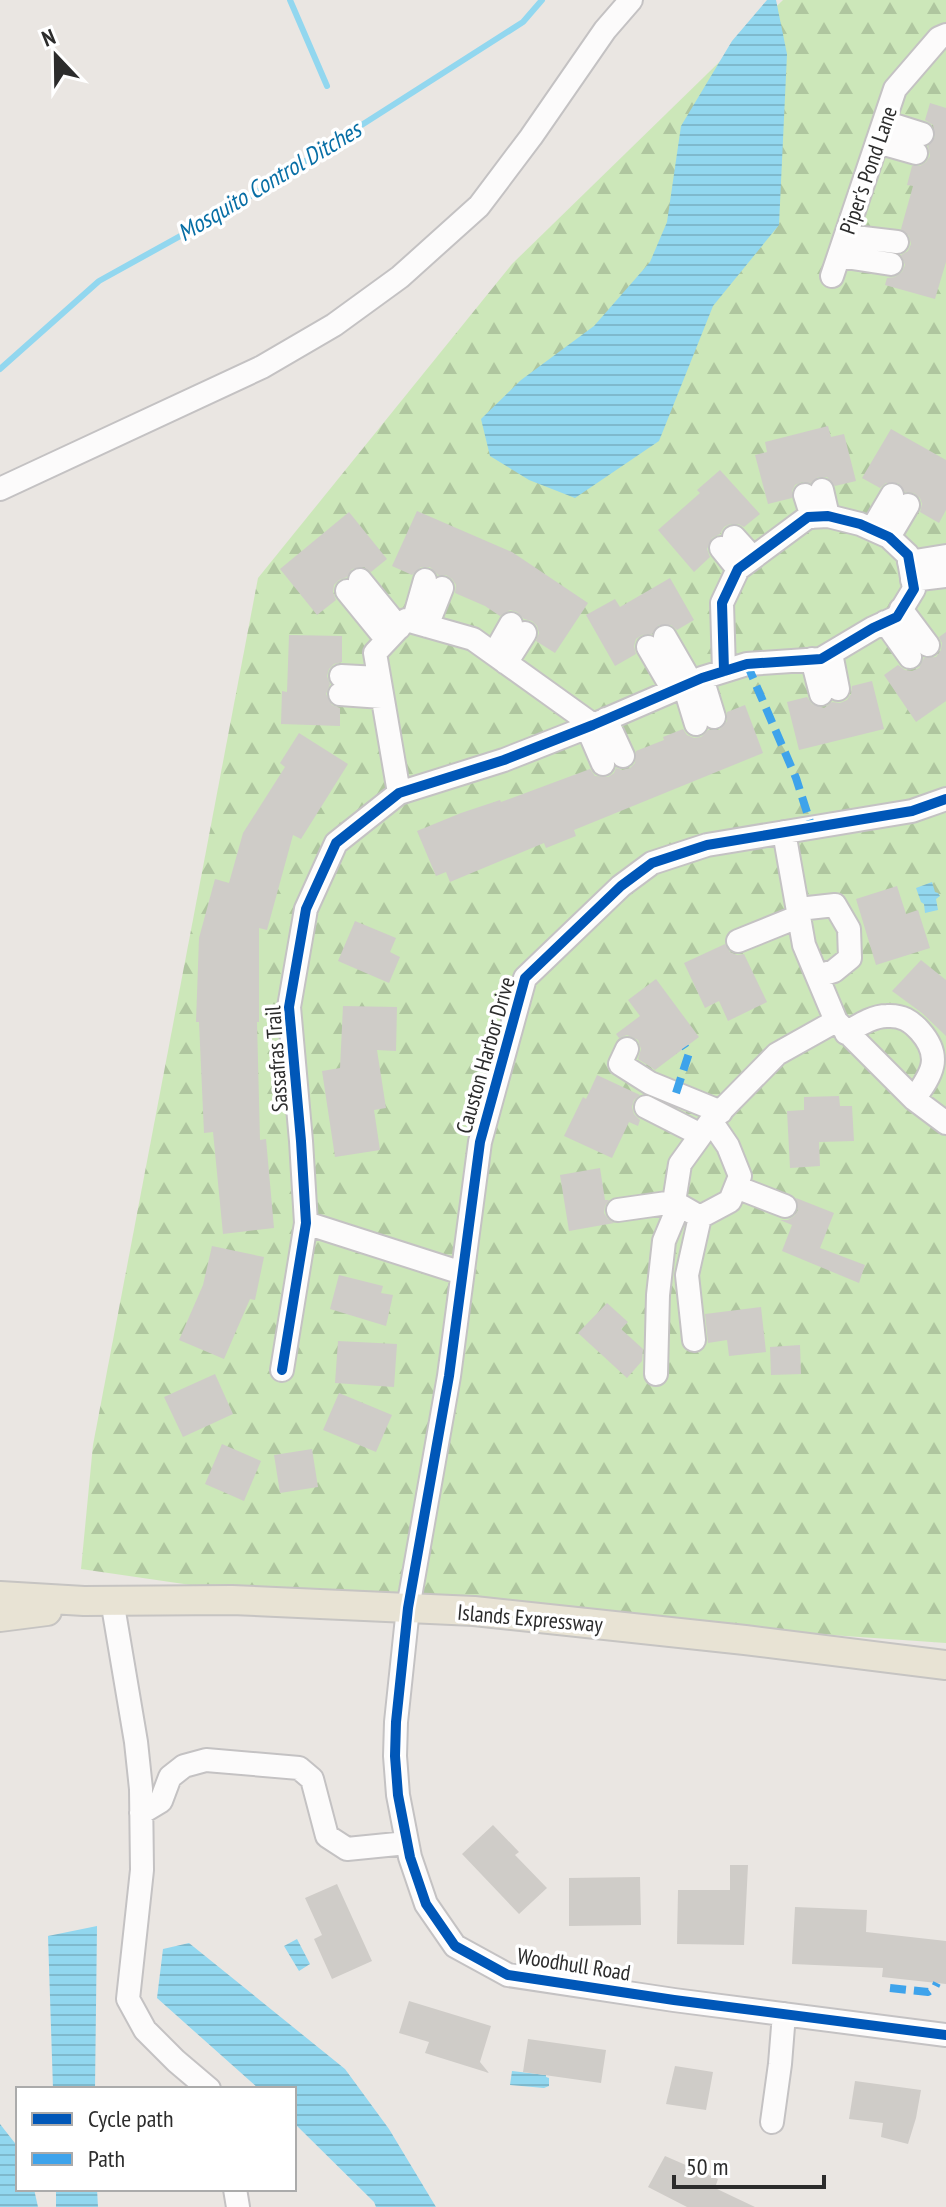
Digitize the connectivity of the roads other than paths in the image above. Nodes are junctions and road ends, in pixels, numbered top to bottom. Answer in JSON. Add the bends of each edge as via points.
{"nodes":[{"id":1,"x":631,"y":0,"type":"edge"},
{"id":2,"x":946,"y":35,"type":"edge"},
{"id":3,"x":881,"y":132,"type":"junction"},
{"id":4,"x":919,"y":144,"type":"dead end"},
{"id":5,"x":894,"y":253,"type":"dead end"},
{"id":6,"x":0,"y":489,"type":"edge"},
{"id":7,"x":814,"y":492,"type":"dead end"},
{"id":8,"x":900,"y":500,"type":"dead end"},
{"id":9,"x":820,"y":516,"type":"junction"},
{"id":10,"x":881,"y":533,"type":"junction"},
{"id":11,"x":728,"y":542,"type":"dead end"},
{"id":12,"x":946,"y":556,"type":"edge"},
{"id":13,"x":745,"y":564,"type":"junction"},
{"id":14,"x":911,"y":571,"type":"junction"},
{"id":15,"x":946,"y":576,"type":"edge"},
{"id":16,"x":434,"y":584,"type":"dead end"},
{"id":17,"x":354,"y":586,"type":"dead end"},
{"id":18,"x":893,"y":616,"type":"junction"},
{"id":19,"x":406,"y":629,"type":"junction"},
{"id":20,"x":518,"y":629,"type":"dead end"},
{"id":21,"x":657,"y":642,"type":"dead end"},
{"id":22,"x":919,"y":651,"type":"dead end"},
{"id":23,"x":822,"y":656,"type":"junction"},
{"id":24,"x":500,"y":659,"type":"junction"},
{"id":25,"x":724,"y":671,"type":"junction"},
{"id":26,"x":687,"y":684,"type":"junction"},
{"id":27,"x":341,"y":685,"type":"dead end"},
{"id":28,"x":381,"y":688,"type":"junction"},
{"id":29,"x":830,"y":692,"type":"dead end"},
{"id":30,"x":705,"y":721,"type":"dead end"},
{"id":31,"x":595,"y":724,"type":"junction"},
{"id":32,"x":613,"y":760,"type":"dead end"},
{"id":33,"x":399,"y":793,"type":"junction"},
{"id":34,"x":946,"y":799,"type":"edge"},
{"id":35,"x":784,"y":832,"type":"junction"},
{"id":36,"x":799,"y":912,"type":"junction"},
{"id":37,"x":738,"y":941,"type":"dead end"},
{"id":38,"x":818,"y":976,"type":"junction"},
{"id":39,"x":841,"y":1027,"type":"junction"},
{"id":40,"x":627,"y":1049,"type":"dead end"},
{"id":41,"x":914,"y":1099,"type":"junction"},
{"id":42,"x":646,"y":1107,"type":"dead end"},
{"id":43,"x":711,"y":1123,"type":"junction"},
{"id":44,"x":946,"y":1123,"type":"edge"},
{"id":45,"x":736,"y":1187,"type":"junction"},
{"id":46,"x":676,"y":1204,"type":"junction"},
{"id":47,"x":785,"y":1206,"type":"dead end"},
{"id":48,"x":618,"y":1210,"type":"dead end"},
{"id":49,"x":700,"y":1217,"type":"junction"},
{"id":50,"x":306,"y":1223,"type":"junction"},
{"id":51,"x":462,"y":1273,"type":"junction"},
{"id":52,"x":694,"y":1340,"type":"dead end"},
{"id":53,"x":282,"y":1370,"type":"dead end"},
{"id":54,"x":656,"y":1374,"type":"dead end"},
{"id":55,"x":0,"y":1596,"type":"edge"},
{"id":56,"x":112,"y":1600,"type":"junction"},
{"id":57,"x":408,"y":1608,"type":"junction"},
{"id":58,"x":0,"y":1617,"type":"edge"},
{"id":59,"x":946,"y":1665,"type":"edge"},
{"id":60,"x":141,"y":1813,"type":"junction"},
{"id":61,"x":407,"y":1843,"type":"junction"},
{"id":62,"x":784,"y":2014,"type":"junction"},
{"id":63,"x":946,"y":2035,"type":"edge"},
{"id":64,"x":207,"y":2087,"type":"edge"},
{"id":65,"x":772,"y":2122,"type":"dead end"}],
"edges":[{"from":1,"to":6,"type":"street","via":[[479,206],[400,277],[334,325],[262,367]]},
{"from":2,"to":3,"type":"street","name":"Piper's Pond Lane","via":[[895,89]]},
{"from":3,"to":4,"type":"street"},
{"from":3,"to":5,"type":"street","name":"Piper's Pond Lane","via":[[839,256]]},
{"from":7,"to":9,"type":"street"},
{"from":8,"to":10,"type":"street"},
{"from":9,"to":10,"type":"street"},
{"from":9,"to":13,"type":"street","via":[[808,517]]},
{"from":10,"to":14,"type":"street","via":[[908,555]]},
{"from":11,"to":13,"type":"street"},
{"from":12,"to":14,"type":"street"},
{"from":13,"to":25,"type":"street","via":[[722,603]]},
{"from":14,"to":15,"type":"street"},
{"from":14,"to":18,"type":"street","via":[[914,589]]},
{"from":16,"to":19,"type":"street"},
{"from":17,"to":19,"type":"street"},
{"from":18,"to":22,"type":"street"},
{"from":18,"to":23,"type":"street","name":"Sassafras Trail"},
{"from":19,"to":24,"type":"street","via":[[473,639]]},
{"from":19,"to":28,"type":"street","via":[[375,653]]},
{"from":20,"to":24,"type":"street"},
{"from":21,"to":26,"type":"street"},
{"from":23,"to":25,"type":"street","name":"Sassafras Trail"},
{"from":23,"to":29,"type":"street"},
{"from":24,"to":31,"type":"street"},
{"from":25,"to":26,"type":"street","name":"Sassafras Trail"},
{"from":26,"to":30,"type":"street"},
{"from":26,"to":31,"type":"street","name":"Sassafras Trail"},
{"from":27,"to":28,"type":"street"},
{"from":28,"to":33,"type":"street"},
{"from":31,"to":32,"type":"street"},
{"from":31,"to":33,"type":"street","name":"Sassafras Trail"},
{"from":33,"to":50,"type":"street","name":"Sassafras Trail","via":[[336,843],[306,909],[289,1007]]},
{"from":34,"to":35,"type":"street","name":"Causton Harbor Drive","via":[[912,811]]},
{"from":35,"to":36,"type":"street"},
{"from":35,"to":51,"type":"street","name":"Causton Harbor Drive","via":[[707,845],[652,863],[525,978],[480,1142]]},
{"from":36,"to":37,"type":"street"},
{"from":36,"to":38,"type":"street","via":[[804,945]]},
{"from":36,"to":38,"type":"street","via":[[835,905],[849,929],[850,958]]},
{"from":38,"to":39,"type":"street"},
{"from":39,"to":41,"type":"street"},
{"from":39,"to":41,"type":"street","via":[[887,1016],[909,1019],[934,1054],[928,1079]]},
{"from":39,"to":43,"type":"street","via":[[777,1054]]},
{"from":40,"to":43,"type":"street","via":[[620,1064]]},
{"from":41,"to":44,"type":"street"},
{"from":42,"to":43,"type":"street"},
{"from":43,"to":45,"type":"street","via":[[740,1176]]},
{"from":43,"to":46,"type":"street","via":[[680,1164]]},
{"from":45,"to":47,"type":"street"},
{"from":45,"to":49,"type":"street","via":[[730,1201]]},
{"from":46,"to":48,"type":"street"},
{"from":46,"to":49,"type":"street"},
{"from":46,"to":54,"type":"street","via":[[664,1241],[658,1295],[646,1324]]},
{"from":49,"to":52,"type":"street","via":[[687,1275]]},
{"from":50,"to":51,"type":"street"},
{"from":50,"to":53,"type":"street","name":"Sassafras Trail"},
{"from":51,"to":57,"type":"street","name":"Causton Harbor Drive"},
{"from":55,"to":56,"type":"main road","name":"Islands Expressway"},
{"from":56,"to":57,"type":"main road","name":"Islands Expressway"},
{"from":56,"to":58,"type":"main road","name":"Islands Expressway"},
{"from":56,"to":60,"type":"street","via":[[136,1742]]},
{"from":57,"to":59,"type":"main road","name":"Islands Expressway"},
{"from":57,"to":61,"type":"street","name":"Woodhull Road","via":[[395,1756]]},
{"from":60,"to":61,"type":"street","via":[[161,1801],[170,1777],[184,1766],[206,1760],[299,1768],[312,1779],[327,1836],[347,1849]]},
{"from":60,"to":64,"type":"street","via":[[142,1870],[128,1999],[145,2030]]},
{"from":61,"to":62,"type":"street","name":"Woodhull Road","via":[[426,1904],[455,1946],[508,1975]]},
{"from":62,"to":63,"type":"street","name":"Woodhull Road"},
{"from":62,"to":65,"type":"street"}]}
